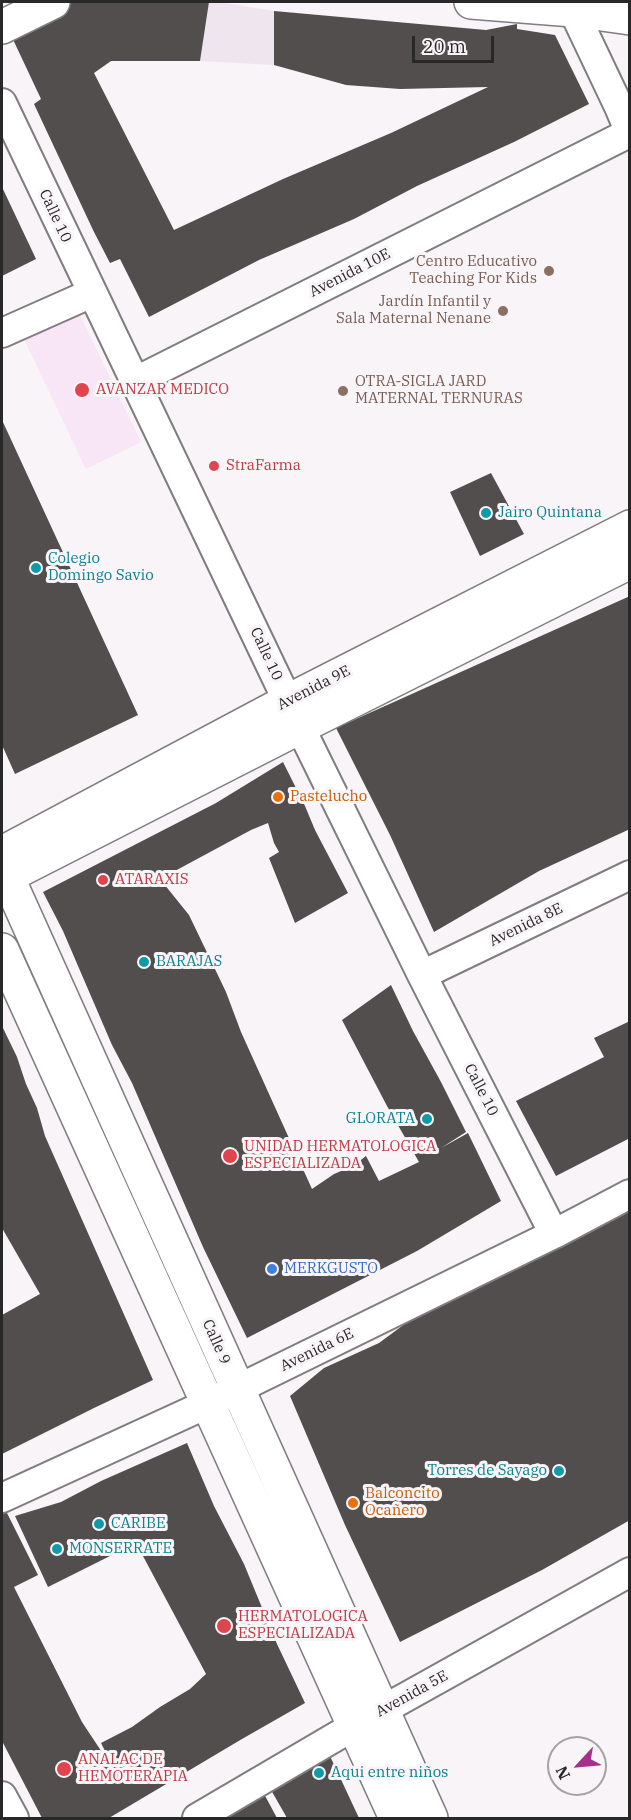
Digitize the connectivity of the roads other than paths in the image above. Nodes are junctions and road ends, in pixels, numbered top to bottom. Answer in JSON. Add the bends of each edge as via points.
{"nodes":[{"id":1,"x":53,"y":2,"type":"edge"},
{"id":2,"x":471,"y":2,"type":"edge"},
{"id":3,"x":618,"y":2,"type":"edge"},
{"id":4,"x":573,"y":10,"type":"junction"},
{"id":5,"x":630,"y":17,"type":"edge"},
{"id":6,"x":2,"y":27,"type":"edge"},
{"id":7,"x":2,"y":103,"type":"edge"},
{"id":8,"x":629,"y":133,"type":"edge"},
{"id":9,"x":92,"y":293,"type":"junction"},
{"id":10,"x":2,"y":333,"type":"edge"},
{"id":11,"x":136,"y":381,"type":"junction"},
{"id":12,"x":630,"y":527,"type":"edge"},
{"id":13,"x":630,"y":562,"type":"edge"},
{"id":14,"x":294,"y":714,"type":"junction"},
{"id":15,"x":3,"y":868,"type":"edge"},
{"id":16,"x":630,"y":875,"type":"edge"},
{"id":17,"x":2,"y":950,"type":"edge"},
{"id":18,"x":422,"y":975,"type":"junction"},
{"id":19,"x":79,"y":1037,"type":"junction"},
{"id":20,"x":47,"y":1052,"type":"junction"},
{"id":21,"x":630,"y":1194,"type":"edge"},
{"id":22,"x":554,"y":1234,"type":"junction"},
{"id":23,"x":237,"y":1389,"type":"junction"},
{"id":24,"x":207,"y":1404,"type":"junction"},
{"id":25,"x":2,"y":1498,"type":"edge"},
{"id":26,"x":630,"y":1572,"type":"edge"},
{"id":27,"x":382,"y":1711,"type":"junction"},
{"id":28,"x":354,"y":1726,"type":"junction"},
{"id":29,"x":2,"y":1796,"type":"edge"},
{"id":30,"x":14,"y":1818,"type":"edge"},
{"id":31,"x":197,"y":1818,"type":"edge"},
{"id":32,"x":396,"y":1818,"type":"edge"},
{"id":33,"x":431,"y":1818,"type":"edge"}],
"edges":[{"from":1,"to":6,"type":"street"},
{"from":2,"to":4,"type":"street"},
{"from":3,"to":5,"type":"street"},
{"from":4,"to":5,"type":"street"},
{"from":4,"to":8,"type":"street"},
{"from":7,"to":9,"type":"street","name":"Calle 10"},
{"from":8,"to":11,"type":"street","name":"Avenida 10E"},
{"from":9,"to":10,"type":"street"},
{"from":9,"to":11,"type":"street","name":"Calle 10"},
{"from":11,"to":14,"type":"street","name":"Calle 10"},
{"from":12,"to":14,"type":"street","name":"Avenida 9E"},
{"from":13,"to":14,"type":"street","name":"Avenida 9E"},
{"from":14,"to":15,"type":"street","name":"Avenida 9E"},
{"from":14,"to":18,"type":"street","name":"Calle 10"},
{"from":15,"to":19,"type":"street","name":"Calle 9"},
{"from":16,"to":18,"type":"street","name":"Avenida 8E"},
{"from":17,"to":20,"type":"street"},
{"from":18,"to":22,"type":"street","name":"Calle 10"},
{"from":19,"to":20,"type":"street"},
{"from":19,"to":23,"type":"street","name":"Calle 9"},
{"from":20,"to":24,"type":"street"},
{"from":21,"to":22,"type":"street","name":"Avenida 6E"},
{"from":22,"to":23,"type":"street","name":"Avenida 6E"},
{"from":23,"to":24,"type":"street","name":"Avenida 6E"},
{"from":23,"to":27,"type":"street","name":"Calle 9"},
{"from":24,"to":25,"type":"street","name":"Avenida 6E"},
{"from":24,"to":28,"type":"street"},
{"from":26,"to":27,"type":"street","name":"Avenida 5E"},
{"from":27,"to":28,"type":"street","name":"Avenida 5E"},
{"from":27,"to":33,"type":"street","name":"Calle 9"},
{"from":28,"to":31,"type":"street","name":"Avenida 5E"},
{"from":28,"to":32,"type":"street"},
{"from":29,"to":30,"type":"street"}]}
